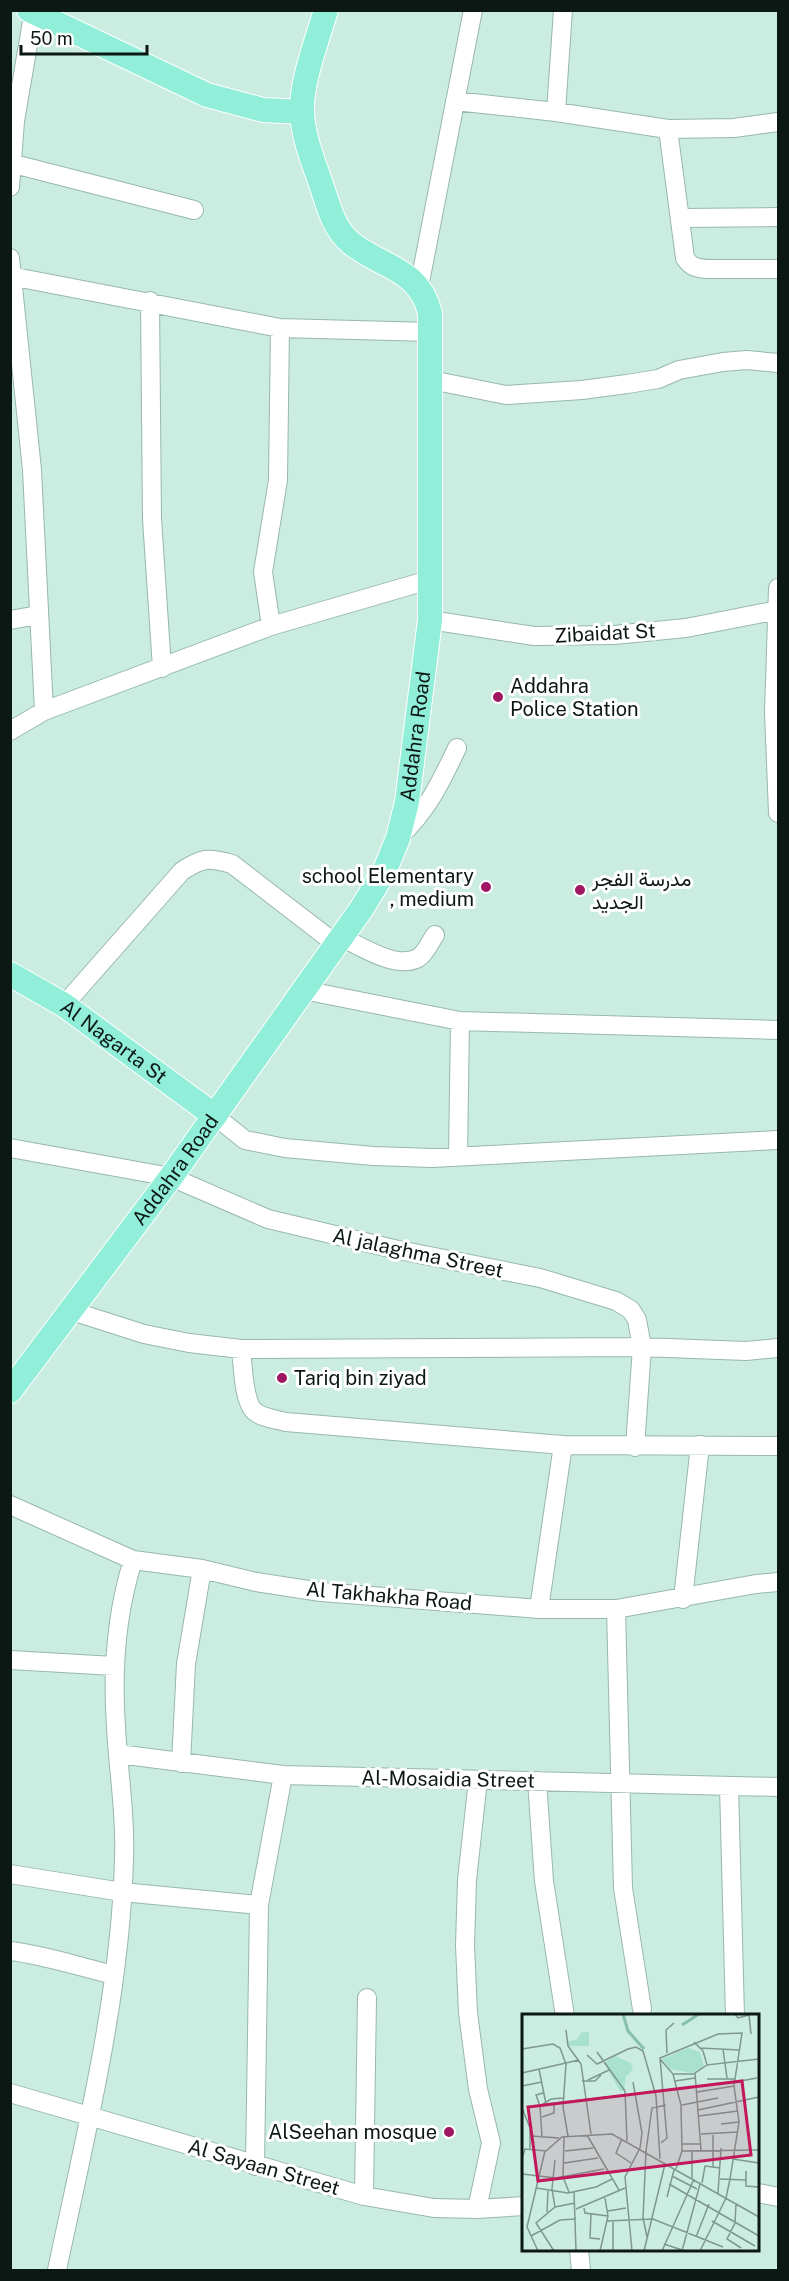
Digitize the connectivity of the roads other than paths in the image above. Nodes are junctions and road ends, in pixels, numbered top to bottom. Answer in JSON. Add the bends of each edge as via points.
{"nodes":[{"id":1,"x":326,"y":10,"type":"edge"},
{"id":2,"x":473,"y":10,"type":"edge"},
{"id":3,"x":563,"y":10,"type":"edge"},
{"id":4,"x":32,"y":11,"type":"edge"},
{"id":5,"x":455,"y":101,"type":"junction"},
{"id":6,"x":302,"y":112,"type":"junction"},
{"id":7,"x":556,"y":112,"type":"junction"},
{"id":8,"x":778,"y":123,"type":"edge"},
{"id":9,"x":668,"y":129,"type":"junction"},
{"id":10,"x":11,"y":163,"type":"edge"},
{"id":11,"x":10,"y":187,"type":"edge"},
{"id":12,"x":194,"y":210,"type":"dead end"},
{"id":13,"x":778,"y":217,"type":"edge"},
{"id":14,"x":680,"y":218,"type":"junction"},
{"id":15,"x":778,"y":268,"type":"edge"},
{"id":16,"x":11,"y":270,"type":"edge"},
{"id":17,"x":418,"y":287,"type":"junction"},
{"id":18,"x":150,"y":301,"type":"junction"},
{"id":19,"x":280,"y":328,"type":"junction"},
{"id":20,"x":430,"y":332,"type":"junction"},
{"id":21,"x":778,"y":363,"type":"edge"},
{"id":22,"x":431,"y":380,"type":"junction"},
{"id":23,"x":429,"y":580,"type":"junction"},
{"id":24,"x":778,"y":588,"type":"edge"},
{"id":25,"x":778,"y":610,"type":"edge"},
{"id":26,"x":38,"y":615,"type":"junction"},
{"id":27,"x":10,"y":620,"type":"edge"},
{"id":28,"x":430,"y":620,"type":"junction"},
{"id":29,"x":271,"y":626,"type":"junction"},
{"id":30,"x":162,"y":668,"type":"junction"},
{"id":31,"x":44,"y":711,"type":"junction"},
{"id":32,"x":10,"y":731,"type":"edge"},
{"id":33,"x":457,"y":748,"type":"dead end"},
{"id":34,"x":777,"y":764,"type":"edge"},
{"id":35,"x":778,"y":813,"type":"edge"},
{"id":36,"x":398,"y":838,"type":"junction"},
{"id":37,"x":435,"y":935,"type":"dead end"},
{"id":38,"x":338,"y":941,"type":"junction"},
{"id":39,"x":10,"y":974,"type":"edge"},
{"id":40,"x":303,"y":990,"type":"junction"},
{"id":41,"x":64,"y":1005,"type":"junction"},
{"id":42,"x":460,"y":1022,"type":"junction"},
{"id":43,"x":778,"y":1030,"type":"edge"},
{"id":44,"x":215,"y":1116,"type":"junction"},
{"id":45,"x":778,"y":1140,"type":"edge"},
{"id":46,"x":10,"y":1148,"type":"edge"},
{"id":47,"x":458,"y":1156,"type":"junction"},
{"id":48,"x":171,"y":1178,"type":"junction"},
{"id":49,"x":72,"y":1311,"type":"junction"},
{"id":50,"x":642,"y":1347,"type":"junction"},
{"id":51,"x":778,"y":1348,"type":"edge"},
{"id":52,"x":241,"y":1349,"type":"junction"},
{"id":53,"x":19,"y":1366,"type":"edge"},
{"id":54,"x":10,"y":1391,"type":"edge"},
{"id":55,"x":563,"y":1445,"type":"junction"},
{"id":56,"x":700,"y":1445,"type":"junction"},
{"id":57,"x":778,"y":1446,"type":"edge"},
{"id":58,"x":635,"y":1447,"type":"junction"},
{"id":59,"x":10,"y":1505,"type":"edge"},
{"id":60,"x":133,"y":1560,"type":"junction"},
{"id":61,"x":202,"y":1569,"type":"junction"},
{"id":62,"x":778,"y":1582,"type":"edge"},
{"id":63,"x":683,"y":1599,"type":"junction"},
{"id":64,"x":539,"y":1609,"type":"junction"},
{"id":65,"x":616,"y":1609,"type":"junction"},
{"id":66,"x":10,"y":1660,"type":"edge"},
{"id":67,"x":114,"y":1666,"type":"junction"},
{"id":68,"x":118,"y":1754,"type":"junction"},
{"id":69,"x":181,"y":1763,"type":"junction"},
{"id":70,"x":284,"y":1775,"type":"junction"},
{"id":71,"x":478,"y":1780,"type":"junction"},
{"id":72,"x":537,"y":1781,"type":"junction"},
{"id":73,"x":620,"y":1783,"type":"junction"},
{"id":74,"x":729,"y":1786,"type":"junction"},
{"id":75,"x":778,"y":1787,"type":"edge"},
{"id":76,"x":10,"y":1874,"type":"edge"},
{"id":77,"x":122,"y":1892,"type":"junction"},
{"id":78,"x":259,"y":1905,"type":"junction"},
{"id":79,"x":10,"y":1951,"type":"edge"},
{"id":80,"x":114,"y":1975,"type":"junction"},
{"id":81,"x":367,"y":1998,"type":"dead end"},
{"id":82,"x":642,"y":2009,"type":"dead end"},
{"id":83,"x":564,"y":2014,"type":"edge"},
{"id":84,"x":735,"y":2014,"type":"edge"},
{"id":85,"x":10,"y":2094,"type":"edge"},
{"id":86,"x":90,"y":2115,"type":"junction"},
{"id":87,"x":255,"y":2166,"type":"junction"},
{"id":88,"x":759,"y":2193,"type":"edge"},
{"id":89,"x":364,"y":2196,"type":"junction"},
{"id":90,"x":778,"y":2197,"type":"edge"},
{"id":91,"x":522,"y":2206,"type":"edge"},
{"id":92,"x":477,"y":2209,"type":"junction"},
{"id":93,"x":579,"y":2251,"type":"edge"},
{"id":94,"x":57,"y":2271,"type":"edge"},
{"id":95,"x":581,"y":2271,"type":"edge"}],
"edges":[{"from":1,"to":6,"type":"main road","via":[[304,88]]},
{"from":2,"to":5,"type":"street"},
{"from":3,"to":7,"type":"street"},
{"from":4,"to":6,"type":"main road","via":[[207,95],[263,110]]},
{"from":4,"to":10,"type":"street"},
{"from":5,"to":7,"type":"street"},
{"from":5,"to":17,"type":"street"},
{"from":6,"to":17,"type":"main road","via":[[308,143],[339,230],[352,244],[404,274]]},
{"from":7,"to":9,"type":"street"},
{"from":8,"to":9,"type":"street"},
{"from":9,"to":14,"type":"street"},
{"from":10,"to":11,"type":"street"},
{"from":10,"to":12,"type":"street"},
{"from":13,"to":14,"type":"street"},
{"from":14,"to":15,"type":"street","via":[[685,258],[695,268]]},
{"from":16,"to":18,"type":"street"},
{"from":16,"to":26,"type":"street","via":[[32,470]]},
{"from":17,"to":20,"type":"main road","name":"Addahra Road","via":[[428,304]]},
{"from":18,"to":19,"type":"street"},
{"from":18,"to":30,"type":"street","via":[[152,519]]},
{"from":19,"to":20,"type":"street"},
{"from":19,"to":29,"type":"street","via":[[278,480],[263,572]]},
{"from":20,"to":22,"type":"main road","name":"Addahra Road"},
{"from":21,"to":22,"type":"street","via":[[723,362],[627,384],[506,395]]},
{"from":22,"to":23,"type":"main road","name":"Addahra Road"},
{"from":23,"to":28,"type":"main road","name":"Addahra Road"},
{"from":23,"to":29,"type":"street"},
{"from":24,"to":25,"type":"street"},
{"from":25,"to":28,"type":"street","name":"Zibaidat St","via":[[686,628],[615,635],[534,636]]},
{"from":25,"to":34,"type":"street","via":[[774,712]]},
{"from":26,"to":27,"type":"street"},
{"from":26,"to":31,"type":"street"},
{"from":28,"to":36,"type":"main road","name":"Addahra Road","via":[[407,802]]},
{"from":29,"to":30,"type":"street"},
{"from":30,"to":31,"type":"street"},
{"from":31,"to":32,"type":"street"},
{"from":33,"to":36,"type":"street","via":[[426,809]]},
{"from":34,"to":35,"type":"street"},
{"from":36,"to":38,"type":"main road","name":"Addahra Road","via":[[385,870]]},
{"from":37,"to":38,"type":"street","via":[[423,954],[408,961]]},
{"from":38,"to":40,"type":"main road","name":"Addahra Road"},
{"from":38,"to":41,"type":"street","via":[[232,864],[212,858],[198,861],[182,871]]},
{"from":39,"to":41,"type":"main road","name":"Al Nagarta St"},
{"from":40,"to":42,"type":"street"},
{"from":40,"to":44,"type":"main road","name":"Addahra Road"},
{"from":41,"to":44,"type":"main road","name":"Al Nagarta St"},
{"from":42,"to":43,"type":"street"},
{"from":42,"to":47,"type":"street"},
{"from":44,"to":47,"type":"street","via":[[245,1140],[285,1148],[374,1156]]},
{"from":44,"to":48,"type":"main road","name":"Addahra Road"},
{"from":45,"to":47,"type":"street"},
{"from":46,"to":48,"type":"street","name":"Al jalaghma Street"},
{"from":48,"to":49,"type":"main road","name":"Addahra Road"},
{"from":48,"to":50,"type":"street","name":"Al jalaghma Street","via":[[268,1219],[540,1278],[616,1301],[631,1310],[637,1320]]},
{"from":49,"to":52,"type":"street","via":[[144,1334]]},
{"from":49,"to":53,"type":"main road","name":"Addahra Road"},
{"from":50,"to":51,"type":"street","via":[[746,1352]]},
{"from":50,"to":52,"type":"street"},
{"from":50,"to":58,"type":"street","name":"Al jalaghma Street"},
{"from":52,"to":55,"type":"street","via":[[246,1393],[253,1410],[265,1417],[286,1422]]},
{"from":53,"to":54,"type":"main road","name":"Addahra Road"},
{"from":55,"to":58,"type":"street"},
{"from":55,"to":64,"type":"street"},
{"from":56,"to":57,"type":"street"},
{"from":56,"to":58,"type":"street"},
{"from":56,"to":63,"type":"street"},
{"from":59,"to":60,"type":"street","name":"Al Takhakha Road"},
{"from":60,"to":61,"type":"street","name":"Al Takhakha Road"},
{"from":60,"to":67,"type":"street","via":[[123,1592]]},
{"from":61,"to":64,"type":"street","name":"Al Takhakha Road","via":[[321,1592]]},
{"from":61,"to":69,"type":"street","via":[[186,1664]]},
{"from":62,"to":63,"type":"street","name":"Al Takhakha Road"},
{"from":63,"to":65,"type":"street","name":"Al Takhakha Road"},
{"from":64,"to":65,"type":"street","name":"Al Takhakha Road"},
{"from":65,"to":73,"type":"street"},
{"from":66,"to":67,"type":"street"},
{"from":67,"to":68,"type":"street"},
{"from":68,"to":69,"type":"street","name":"Al-Mosaidia Street"},
{"from":68,"to":77,"type":"street","via":[[124,1857]]},
{"from":69,"to":70,"type":"street","name":"Al-Mosaidia Street"},
{"from":70,"to":71,"type":"street","name":"Al-Mosaidia Street"},
{"from":70,"to":78,"type":"street"},
{"from":71,"to":72,"type":"street","name":"Al-Mosaidia Street"},
{"from":71,"to":92,"type":"street","via":[[467,1880],[467,2002],[478,2089],[491,2143]]},
{"from":72,"to":73,"type":"street","name":"Al-Mosaidia Street"},
{"from":72,"to":83,"type":"street","via":[[544,1881]]},
{"from":73,"to":74,"type":"street","name":"Al-Mosaidia Street"},
{"from":73,"to":82,"type":"street","via":[[623,1888]]},
{"from":74,"to":75,"type":"street","name":"Al-Mosaidia Street"},
{"from":74,"to":84,"type":"street"},
{"from":76,"to":77,"type":"street"},
{"from":77,"to":78,"type":"street"},
{"from":77,"to":80,"type":"street"},
{"from":78,"to":87,"type":"street"},
{"from":79,"to":80,"type":"street"},
{"from":80,"to":86,"type":"street"},
{"from":81,"to":89,"type":"street"},
{"from":85,"to":86,"type":"street","name":"Al Sayaan Street"},
{"from":86,"to":87,"type":"street","name":"Al Sayaan Street"},
{"from":86,"to":94,"type":"street"},
{"from":87,"to":89,"type":"street","name":"Al Sayaan Street"},
{"from":88,"to":90,"type":"street"},
{"from":89,"to":92,"type":"street","name":"Al Sayaan Street","via":[[434,2208]]},
{"from":91,"to":92,"type":"street","name":"Al Sayaan Street"},
{"from":93,"to":95,"type":"street"}]}
